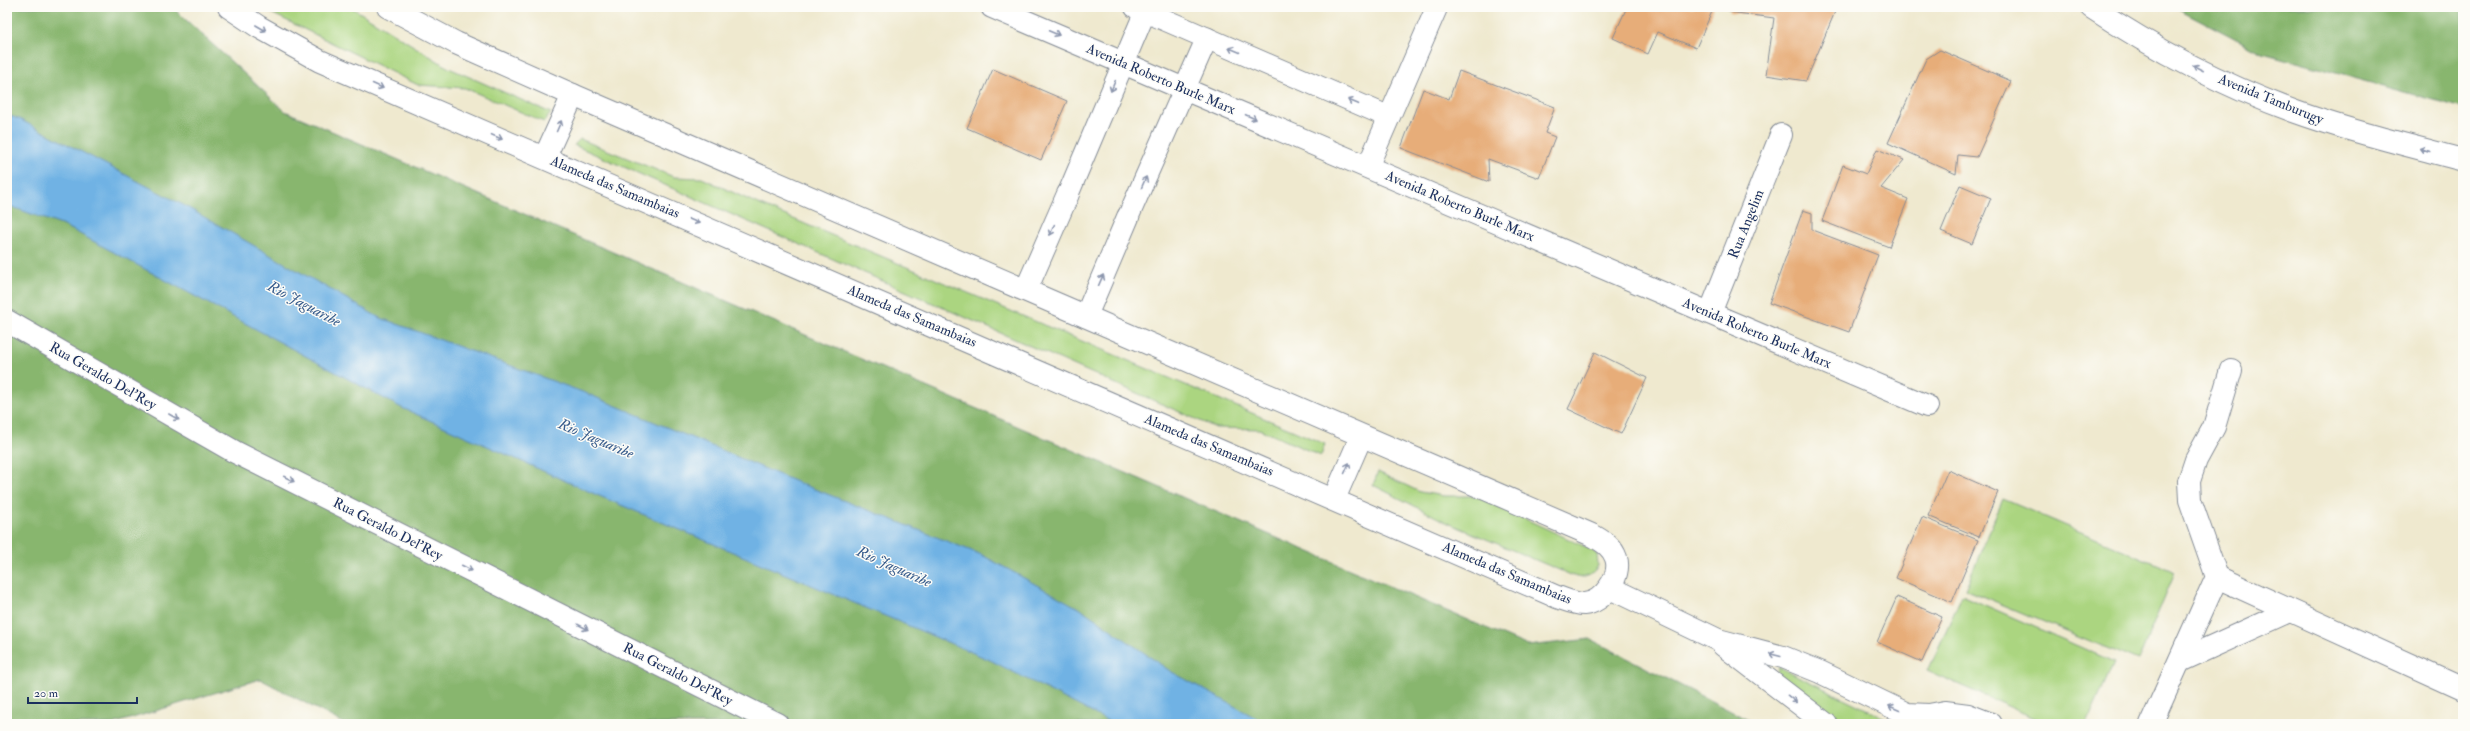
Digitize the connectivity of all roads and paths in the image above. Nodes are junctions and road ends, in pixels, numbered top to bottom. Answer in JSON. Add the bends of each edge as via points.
{"nodes":[{"id":1,"x":229,"y":7,"type":"edge"},
{"id":2,"x":388,"y":7,"type":"edge"},
{"id":3,"x":992,"y":7,"type":"edge"},
{"id":4,"x":1436,"y":7,"type":"edge"},
{"id":5,"x":2091,"y":7,"type":"edge"},
{"id":6,"x":1140,"y":9,"type":"edge"},
{"id":7,"x":1021,"y":12,"type":"edge"},
{"id":8,"x":1207,"y":38,"type":"junction"},
{"id":9,"x":1123,"y":63,"type":"junction"},
{"id":10,"x":1185,"y":89,"type":"junction"},
{"id":11,"x":573,"y":95,"type":"junction"},
{"id":12,"x":1389,"y":117,"type":"junction"},
{"id":13,"x":1781,"y":135,"type":"dead end"},
{"id":14,"x":545,"y":157,"type":"junction"},
{"id":15,"x":2463,"y":160,"type":"edge"},
{"id":16,"x":1368,"y":166,"type":"junction"},
{"id":17,"x":1068,"y":194,"type":"joint"},
{"id":18,"x":1128,"y":218,"type":"joint"},
{"id":19,"x":1026,"y":290,"type":"junction"},
{"id":20,"x":1710,"y":313,"type":"junction"},
{"id":21,"x":1086,"y":316,"type":"junction"},
{"id":22,"x":7,"y":321,"type":"edge"},
{"id":23,"x":2231,"y":370,"type":"dead end"},
{"id":24,"x":1927,"y":406,"type":"dead end"},
{"id":25,"x":1361,"y":437,"type":"junction"},
{"id":26,"x":1334,"y":498,"type":"junction"},
{"id":27,"x":2217,"y":577,"type":"junction"},
{"id":28,"x":1610,"y":588,"type":"junction"},
{"id":29,"x":2290,"y":611,"type":"junction"},
{"id":30,"x":1718,"y":640,"type":"junction"},
{"id":31,"x":2180,"y":661,"type":"junction"},
{"id":32,"x":2463,"y":689,"type":"edge"},
{"id":33,"x":1927,"y":720,"type":"edge"},
{"id":34,"x":777,"y":724,"type":"edge"},
{"id":35,"x":1826,"y":724,"type":"edge"},
{"id":36,"x":1991,"y":724,"type":"edge"},
{"id":37,"x":2151,"y":724,"type":"edge"}],
"edges":[{"from":1,"to":14,"type":"street","name":"Alameda das Samambaias","one_way":true,"via":[[320,61]]},
{"from":2,"to":11,"type":"street","via":[[456,43]]},
{"from":3,"to":7,"type":"street","name":"Avenida Roberto Burle Marx"},
{"from":4,"to":12,"type":"lane"},
{"from":15,"to":5,"type":"street","name":"Avenida Tamburugy","one_way":true,"via":[[2298,112],[2237,88]]},
{"from":6,"to":8,"type":"lane"},
{"from":6,"to":9,"type":"lane"},
{"from":7,"to":9,"type":"street","name":"Avenida Roberto Burle Marx","one_way":true},
{"from":8,"to":10,"type":"lane"},
{"from":12,"to":8,"type":"lane","one_way":true},
{"from":9,"to":10,"type":"street","name":"Avenida Roberto Burle Marx"},
{"from":9,"to":17,"type":"lane","one_way":true},
{"from":10,"to":16,"type":"street","name":"Avenida Roberto Burle Marx","one_way":true},
{"from":18,"to":10,"type":"lane","one_way":true},
{"from":14,"to":11,"type":"street","one_way":true},
{"from":11,"to":19,"type":"street"},
{"from":12,"to":16,"type":"lane"},
{"from":13,"to":20,"type":"street","name":"Rua Angelim"},
{"from":14,"to":26,"type":"street","name":"Alameda das Samambaias","one_way":true},
{"from":16,"to":20,"type":"street","name":"Avenida Roberto Burle Marx"},
{"from":17,"to":19,"type":"street","one_way":true},
{"from":21,"to":18,"type":"street","one_way":true},
{"from":19,"to":21,"type":"street"},
{"from":20,"to":24,"type":"street","name":"Avenida Roberto Burle Marx"},
{"from":21,"to":25,"type":"street"},
{"from":22,"to":34,"type":"street","name":"Rua Geraldo Del'Rey","one_way":true,"via":[[235,452]]},
{"from":23,"to":27,"type":"street","via":[[2214,427],[2196,460],[2189,481],[2190,500]]},
{"from":26,"to":25,"type":"street","one_way":true},
{"from":25,"to":28,"type":"street","via":[[1608,544],[1616,558],[1616,572]]},
{"from":26,"to":28,"type":"street","name":"Alameda das Samambaias","via":[[1570,602],[1586,604],[1598,599]]},
{"from":27,"to":29,"type":"street"},
{"from":27,"to":31,"type":"street"},
{"from":28,"to":30,"type":"street"},
{"from":29,"to":31,"type":"street"},
{"from":29,"to":32,"type":"street"},
{"from":33,"to":30,"type":"street","one_way":true,"via":[[1907,714],[1820,672],[1782,657]]},
{"from":30,"to":35,"type":"street","one_way":true},
{"from":31,"to":37,"type":"street"},
{"from":33,"to":36,"type":"street","via":[[1945,712],[1968,715]]}]}
